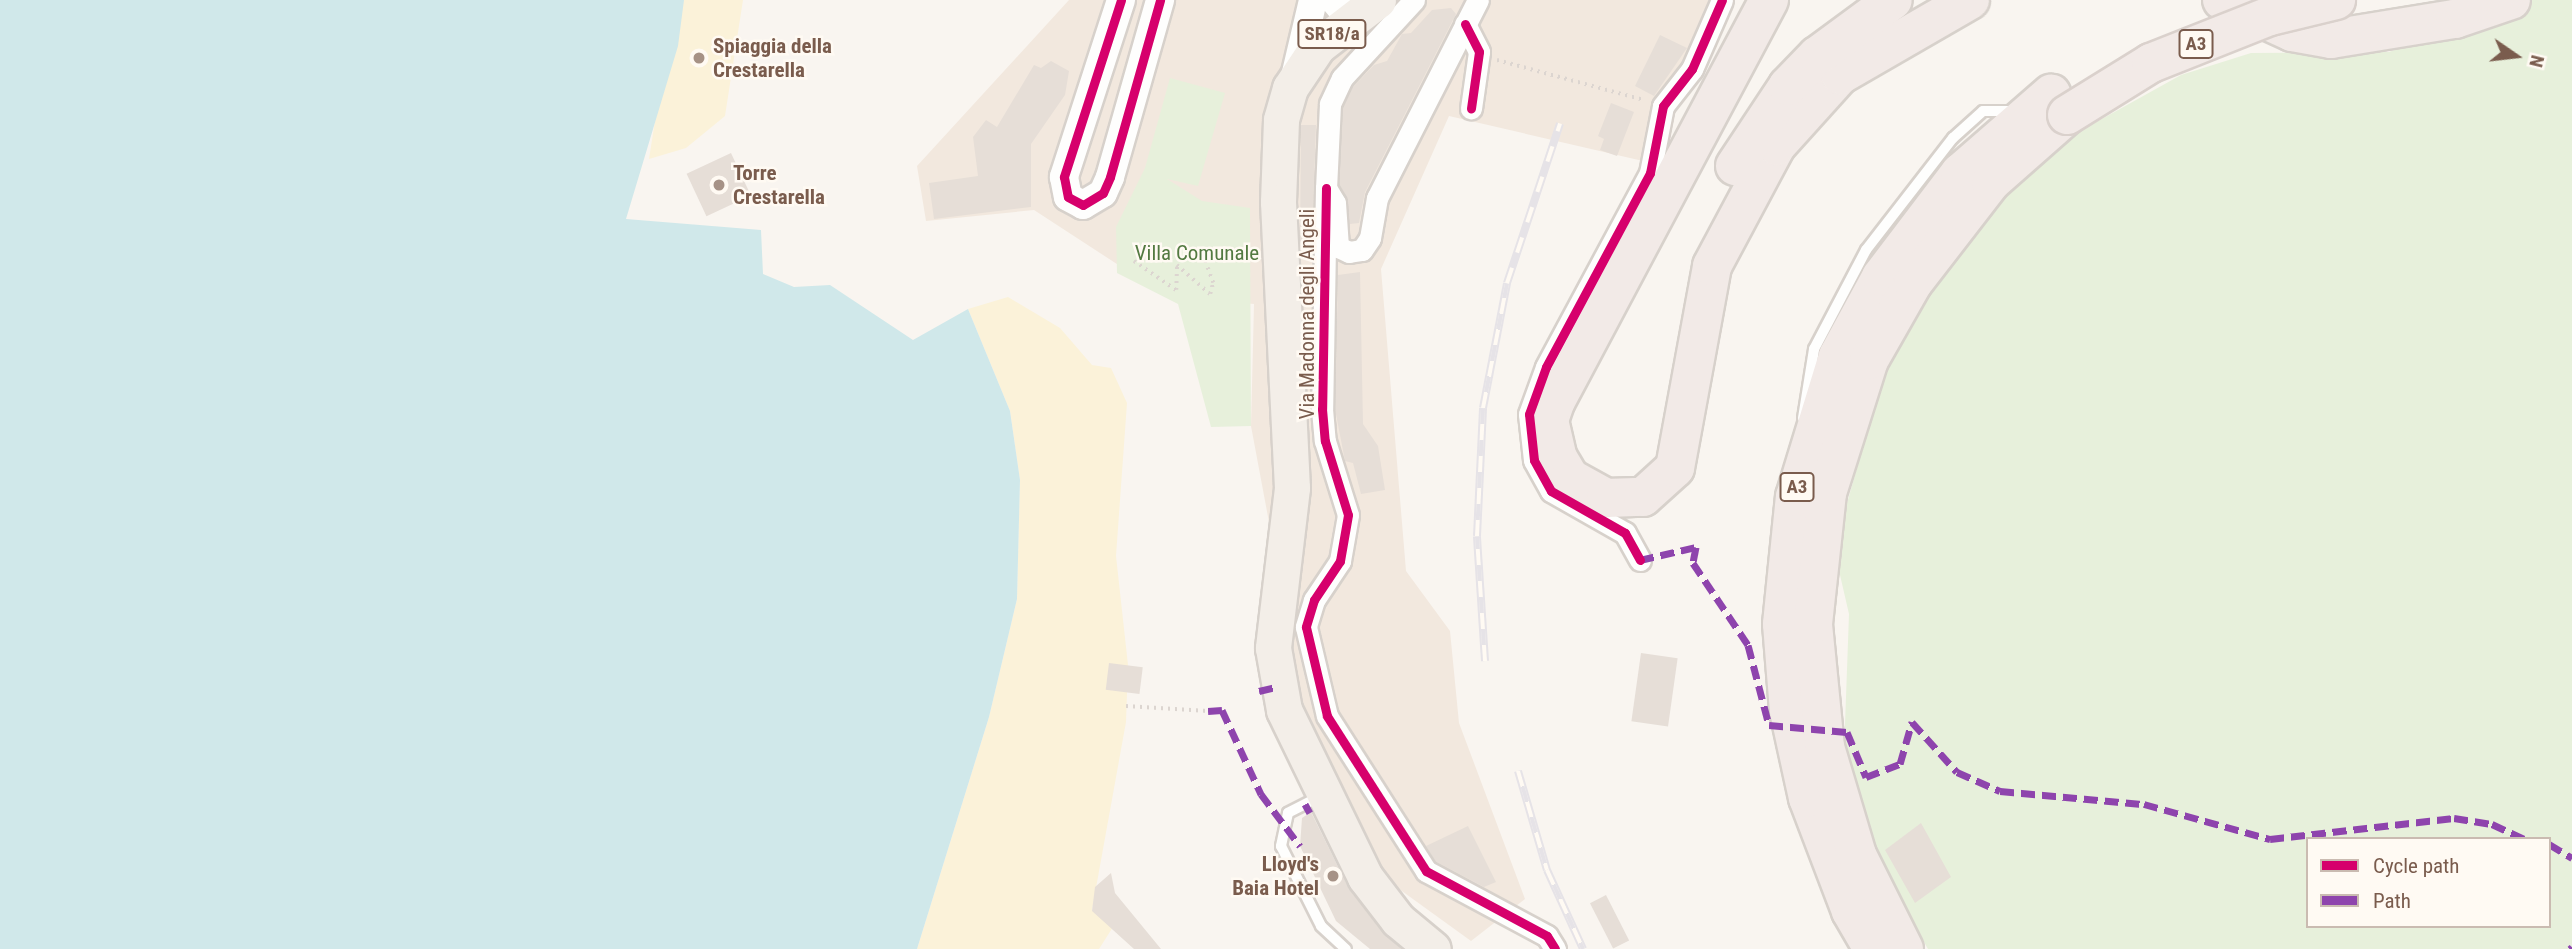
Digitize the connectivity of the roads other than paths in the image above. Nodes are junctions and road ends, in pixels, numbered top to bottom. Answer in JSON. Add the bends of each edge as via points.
{"nodes":[{"id":1,"x":1121,"y":0,"type":"edge"},
{"id":2,"x":1160,"y":0,"type":"edge"},
{"id":3,"x":1313,"y":0,"type":"edge"},
{"id":4,"x":1414,"y":0,"type":"edge"},
{"id":5,"x":1478,"y":0,"type":"edge"},
{"id":6,"x":1722,"y":0,"type":"edge"},
{"id":7,"x":1769,"y":0,"type":"edge"},
{"id":8,"x":1893,"y":0,"type":"edge"},
{"id":9,"x":1970,"y":0,"type":"edge"},
{"id":10,"x":2222,"y":0,"type":"edge"},
{"id":11,"x":2243,"y":0,"type":"edge"},
{"id":12,"x":2336,"y":0,"type":"edge"},
{"id":13,"x":2511,"y":0,"type":"edge"},
{"id":14,"x":1354,"y":6,"type":"edge"},
{"id":15,"x":1465,"y":24,"type":"junction"},
{"id":16,"x":1295,"y":77,"type":"junction"},
{"id":17,"x":2049,"y":107,"type":"junction"},
{"id":18,"x":1471,"y":108,"type":"dead end"},
{"id":19,"x":1326,"y":188,"type":"junction"},
{"id":20,"x":1697,"y":330,"type":"junction"},
{"id":21,"x":1640,"y":560,"type":"dead end"},
{"id":22,"x":1328,"y":804,"type":"junction"},
{"id":23,"x":1346,"y":949,"type":"edge"},
{"id":24,"x":1433,"y":949,"type":"edge"},
{"id":25,"x":1555,"y":949,"type":"edge"},
{"id":26,"x":1873,"y":949,"type":"edge"},
{"id":27,"x":1904,"y":949,"type":"edge"}],
"edges":[{"from":1,"to":2,"type":"street","via":[[1064,177],[1068,197],[1083,205],[1102,193],[1110,177]]},
{"from":3,"to":16,"type":"street"},
{"from":4,"to":19,"type":"street","name":"Via Madonna degli Angeli","via":[[1342,78],[1327,129]]},
{"from":5,"to":15,"type":"street","name":"Via Madonna degli Angeli"},
{"from":6,"to":21,"type":"street","via":[[1692,69],[1663,106],[1650,173],[1546,367],[1530,414],[1534,460],[1551,491],[1625,533]]},
{"from":7,"to":20,"type":"highway","via":[[1562,384],[1549,420],[1550,440],[1570,478],[1587,491],[1627,501],[1668,480],[1685,434]]},
{"from":8,"to":20,"type":"highway","via":[[1817,56],[1750,139],[1698,270]]},
{"from":9,"to":20,"type":"highway","via":[[1874,52],[1805,108],[1753,180],[1721,242]]},
{"from":10,"to":13,"type":"highway","via":[[2292,32],[2331,39],[2455,19]]},
{"from":11,"to":17,"type":"highway","number":"A3","via":[[2118,51]]},
{"from":12,"to":17,"type":"highway","number":"A3","bridge":true,"via":[[2251,23]]},
{"from":14,"to":16,"type":"main road","number":"SR18/a"},
{"from":15,"to":18,"type":"street","via":[[1479,52]]},
{"from":15,"to":19,"type":"street","name":"Via Madonna degli Angeli","via":[[1377,198],[1362,250],[1338,247],[1335,203]]},
{"from":16,"to":22,"type":"main road","number":"SR18/a","via":[[1278,145],[1292,488],[1273,648],[1284,710]]},
{"from":17,"to":26,"type":"highway","number":"A3","via":[[1960,173],[1881,277],[1838,356],[1805,456],[1784,579],[1788,711],[1808,798],[1851,911]]},
{"from":17,"to":27,"type":"highway","number":"A3","via":[[1913,283],[1869,360],[1827,493],[1813,624],[1825,747],[1849,835]]},
{"from":19,"to":25,"type":"street","name":"Via Madonna degli Angeli","via":[[1325,441],[1348,515],[1340,561],[1314,600],[1306,627],[1324,706],[1359,772],[1426,872],[1547,936]]},
{"from":22,"to":23,"type":"lane","via":[[1288,813],[1281,846],[1321,926]]},
{"from":22,"to":24,"type":"main road","number":"SR18/a","via":[[1378,897]]}]}
